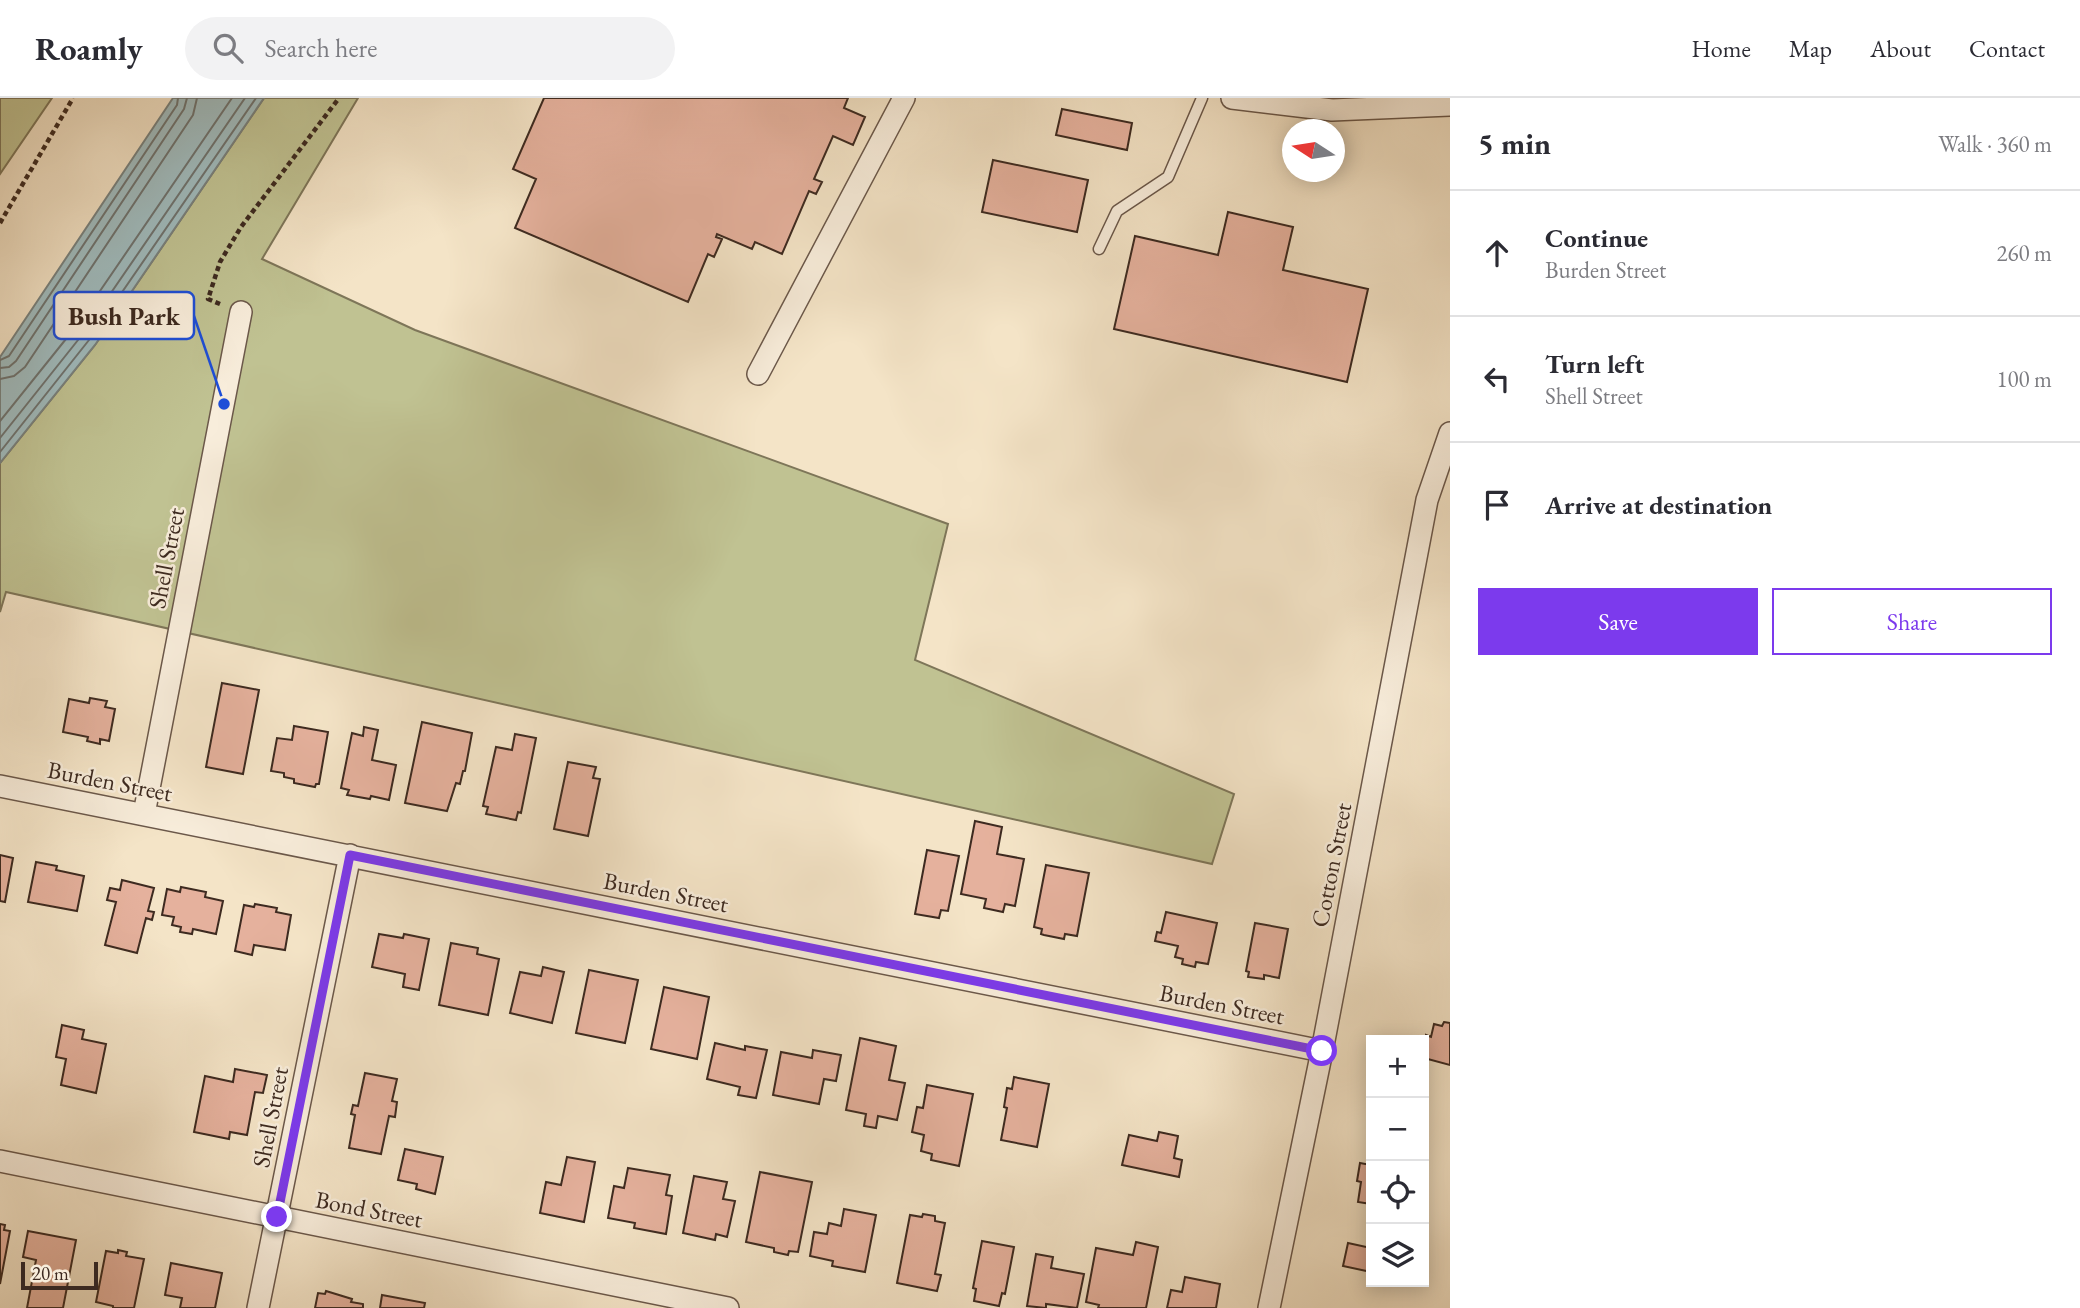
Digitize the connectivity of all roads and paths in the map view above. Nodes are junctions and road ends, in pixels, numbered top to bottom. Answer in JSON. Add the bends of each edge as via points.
{"nodes":[{"id":1,"x":73,"y":98,"type":"edge"},
{"id":2,"x":339,"y":98,"type":"edge"},
{"id":3,"x":904,"y":98,"type":"edge"},
{"id":4,"x":1202,"y":98,"type":"edge"},
{"id":5,"x":1233,"y":98,"type":"edge"},
{"id":6,"x":1450,"y":105,"type":"edge"},
{"id":7,"x":0,"y":223,"type":"edge"},
{"id":8,"x":1099,"y":248,"type":"dead end"},
{"id":9,"x":241,"y":312,"type":"joint"},
{"id":10,"x":758,"y":374,"type":"dead end"},
{"id":11,"x":1450,"y":433,"type":"edge"},
{"id":12,"x":0,"y":786,"type":"edge"},
{"id":13,"x":144,"y":814,"type":"junction"},
{"id":14,"x":350,"y":855,"type":"junction"},
{"id":15,"x":1322,"y":1051,"type":"junction"},
{"id":16,"x":0,"y":1161,"type":"edge"},
{"id":17,"x":277,"y":1217,"type":"junction"},
{"id":18,"x":258,"y":1308,"type":"edge"},
{"id":19,"x":728,"y":1308,"type":"edge"},
{"id":20,"x":1269,"y":1308,"type":"edge"}],
"edges":[{"from":1,"to":7,"type":"path"},
{"from":2,"to":9,"type":"path","via":[[241,227],[220,262],[208,299]]},
{"from":3,"to":10,"type":"street"},
{"from":4,"to":8,"type":"lane","via":[[1168,177],[1117,211]]},
{"from":5,"to":6,"type":"street","via":[[1332,110]]},
{"from":9,"to":13,"type":"street","name":"Shell Street"},
{"from":11,"to":15,"type":"street","name":"Cotton Street","via":[[1427,500]]},
{"from":12,"to":13,"type":"street","name":"Burden Street"},
{"from":13,"to":14,"type":"street","name":"Burden Street"},
{"from":14,"to":15,"type":"street","name":"Burden Street"},
{"from":14,"to":17,"type":"street","name":"Shell Street"},
{"from":15,"to":20,"type":"street","name":"Cotton Street"},
{"from":16,"to":17,"type":"street","name":"Bond Street"},
{"from":17,"to":18,"type":"street","name":"Shell Street"},
{"from":17,"to":19,"type":"street","name":"Bond Street"}]}
